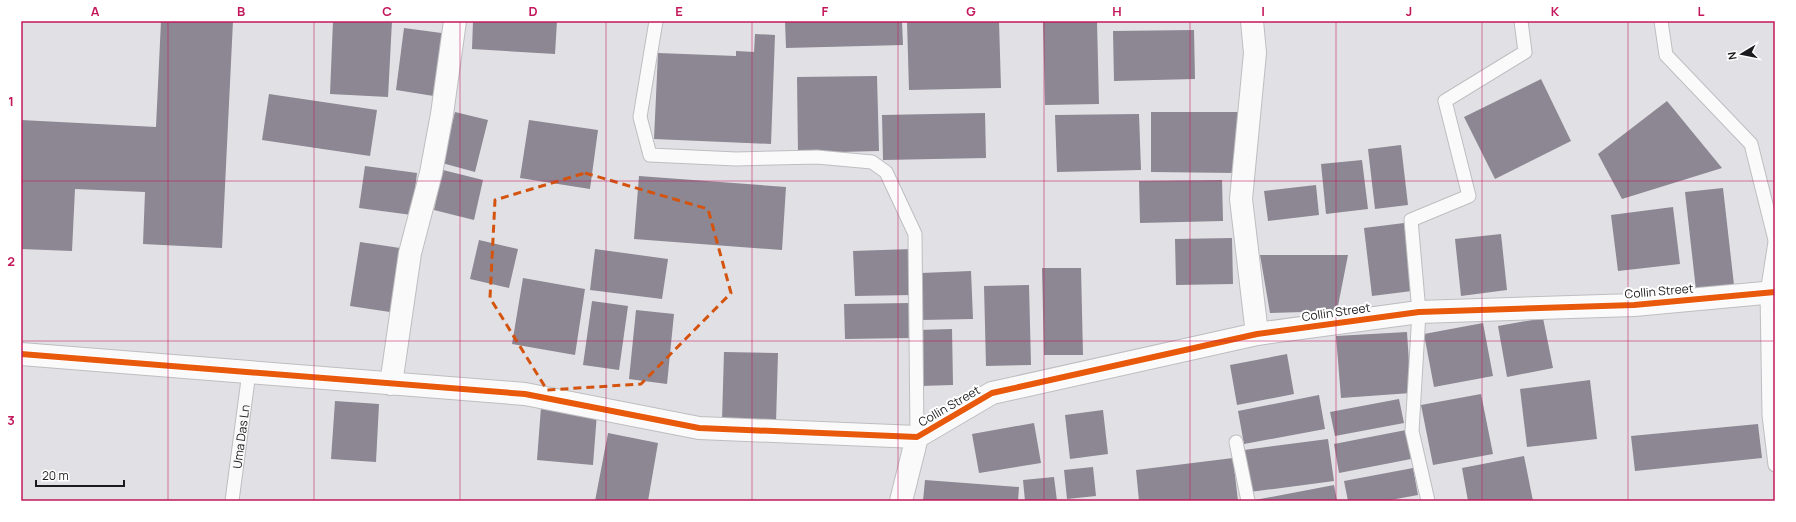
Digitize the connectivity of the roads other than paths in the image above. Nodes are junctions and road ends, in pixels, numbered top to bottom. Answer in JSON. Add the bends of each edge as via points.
{"nodes":[{"id":1,"x":455,"y":21,"type":"edge"},
{"id":2,"x":656,"y":21,"type":"edge"},
{"id":3,"x":1252,"y":21,"type":"edge"},
{"id":4,"x":1521,"y":21,"type":"edge"},
{"id":5,"x":1661,"y":21,"type":"edge"},
{"id":6,"x":1775,"y":241,"type":"edge"},
{"id":7,"x":1771,"y":292,"type":"edge"},
{"id":8,"x":1419,"y":312,"type":"junction"},
{"id":9,"x":1258,"y":334,"type":"junction"},
{"id":10,"x":21,"y":354,"type":"edge"},
{"id":11,"x":249,"y":372,"type":"junction"},
{"id":12,"x":391,"y":384,"type":"junction"},
{"id":13,"x":916,"y":437,"type":"junction"},
{"id":14,"x":1236,"y":442,"type":"dead end"},
{"id":15,"x":1775,"y":465,"type":"edge"},
{"id":16,"x":232,"y":501,"type":"edge"},
{"id":17,"x":901,"y":501,"type":"edge"},
{"id":18,"x":1248,"y":501,"type":"edge"},
{"id":19,"x":1428,"y":501,"type":"edge"}],
"edges":[{"from":1,"to":12,"type":"street","via":[[431,173],[410,253]]},
{"from":2,"to":13,"type":"lane","via":[[640,117],[650,155],[729,159],[818,157],[872,162],[886,172],[915,234]]},
{"from":3,"to":9,"type":"street","via":[[1255,53],[1241,199]]},
{"from":4,"to":8,"type":"lane","via":[[1525,52],[1445,101],[1469,196],[1411,220]]},
{"from":5,"to":6,"type":"lane","via":[[1666,55],[1751,144]]},
{"from":6,"to":7,"type":"lane"},
{"from":7,"to":8,"type":"street","name":"Collin Street","via":[[1634,305]]},
{"from":7,"to":15,"type":"lane","via":[[1769,415]]},
{"from":8,"to":9,"type":"street","name":"Collin Street"},
{"from":8,"to":19,"type":"lane","via":[[1412,431]]},
{"from":9,"to":13,"type":"street","name":"Collin Street","via":[[992,394]]},
{"from":10,"to":11,"type":"street"},
{"from":11,"to":12,"type":"street"},
{"from":11,"to":16,"type":"lane","name":"Uma Das Ln"},
{"from":12,"to":13,"type":"street","via":[[525,394],[698,428]]},
{"from":13,"to":17,"type":"street"},
{"from":14,"to":18,"type":"lane"}]}
